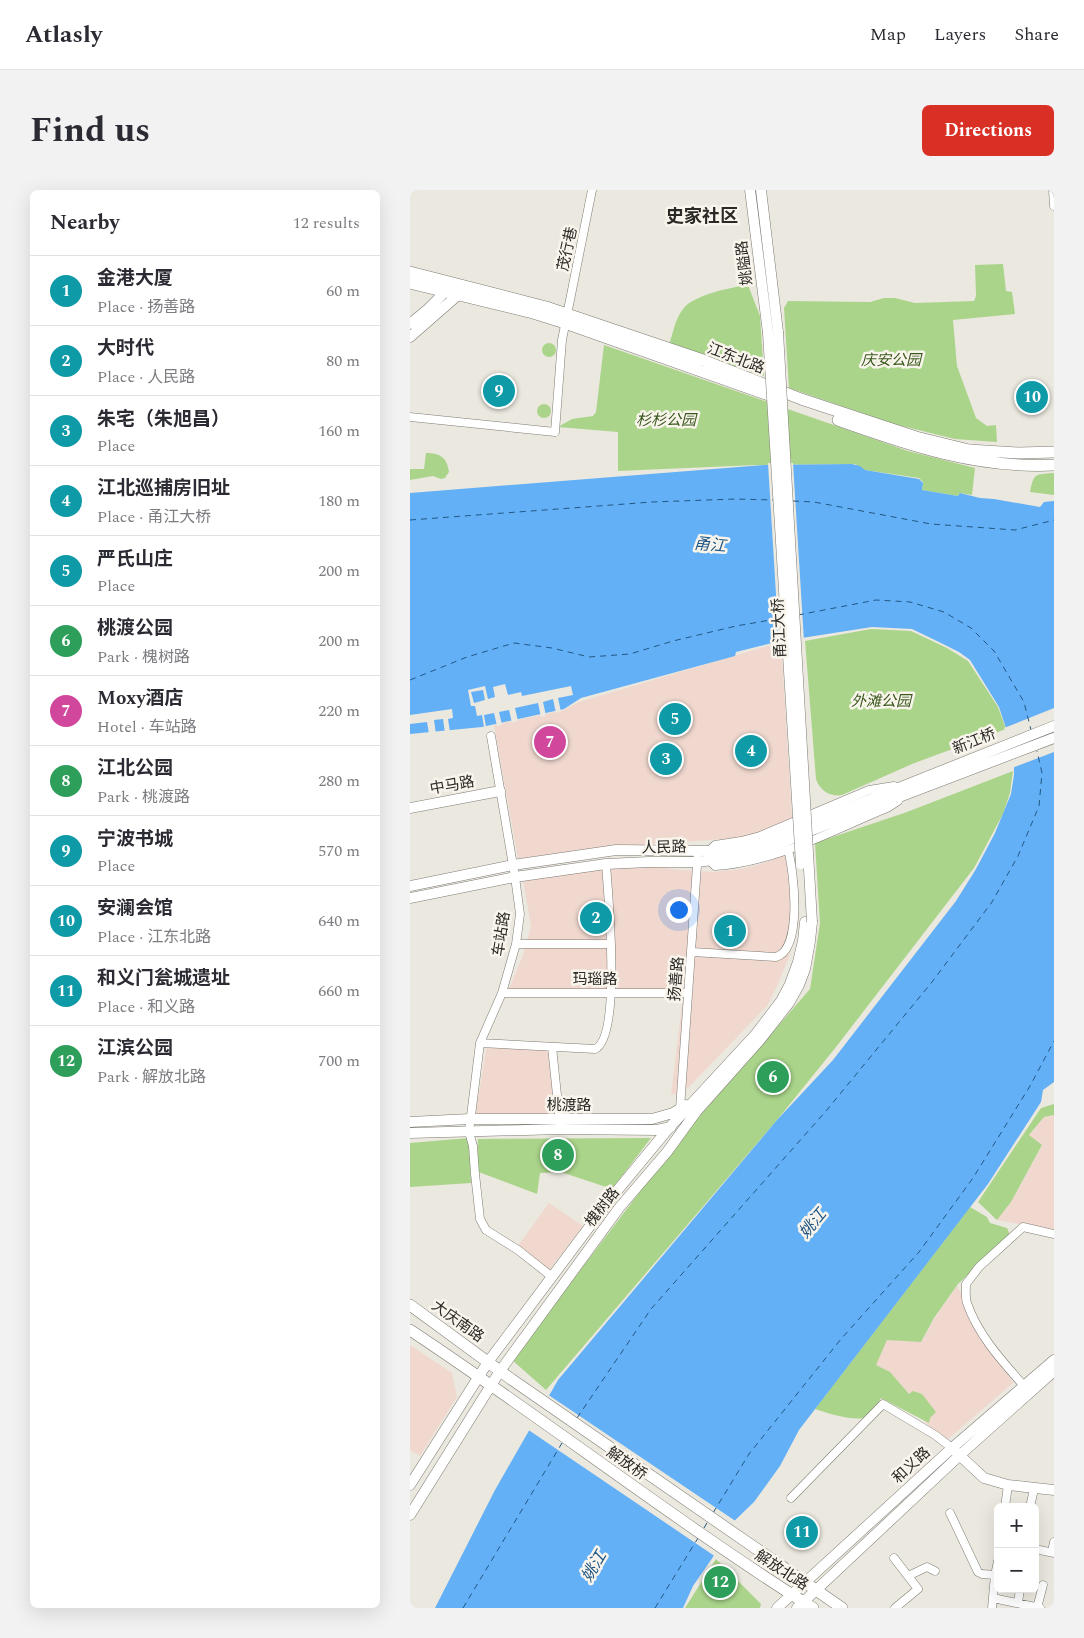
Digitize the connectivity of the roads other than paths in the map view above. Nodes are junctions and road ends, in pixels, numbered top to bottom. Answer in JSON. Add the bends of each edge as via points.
{"nodes":[{"id":1,"x":592,"y":190,"type":"edge"},
{"id":2,"x":750,"y":190,"type":"edge"},
{"id":3,"x":761,"y":190,"type":"edge"},
{"id":4,"x":1053,"y":190,"type":"edge"},
{"id":5,"x":1054,"y":206,"type":"edge"},
{"id":6,"x":410,"y":272,"type":"edge"},
{"id":7,"x":410,"y":283,"type":"edge"},
{"id":8,"x":445,"y":292,"type":"junction"},
{"id":9,"x":458,"y":294,"type":"junction"},
{"id":10,"x":566,"y":319,"type":"junction"},
{"id":11,"x":410,"y":324,"type":"edge"},
{"id":12,"x":773,"y":333,"type":"junction"},
{"id":13,"x":410,"y":337,"type":"edge"},
{"id":14,"x":410,"y":417,"type":"edge"},
{"id":15,"x":1054,"y":452,"type":"edge"},
{"id":16,"x":1054,"y":465,"type":"edge"},
{"id":17,"x":1054,"y":726,"type":"edge"},
{"id":18,"x":491,"y":736,"type":"dead end"},
{"id":19,"x":1054,"y":738,"type":"edge"},
{"id":20,"x":907,"y":789,"type":"junction"},
{"id":21,"x":500,"y":791,"type":"junction"},
{"id":22,"x":410,"y":808,"type":"edge"},
{"id":23,"x":788,"y":850,"type":"junction"},
{"id":24,"x":710,"y":856,"type":"junction"},
{"id":25,"x":697,"y":857,"type":"junction"},
{"id":26,"x":606,"y":864,"type":"junction"},
{"id":27,"x":513,"y":865,"type":"junction"},
{"id":28,"x":515,"y":877,"type":"junction"},
{"id":29,"x":410,"y":886,"type":"edge"},
{"id":30,"x":410,"y":898,"type":"edge"},
{"id":31,"x":808,"y":922,"type":"junction"},
{"id":32,"x":516,"y":944,"type":"junction"},
{"id":33,"x":611,"y":944,"type":"junction"},
{"id":34,"x":692,"y":952,"type":"junction"},
{"id":35,"x":502,"y":993,"type":"junction"},
{"id":36,"x":612,"y":993,"type":"junction"},
{"id":37,"x":688,"y":993,"type":"junction"},
{"id":38,"x":480,"y":1043,"type":"junction"},
{"id":39,"x":552,"y":1047,"type":"junction"},
{"id":40,"x":715,"y":1080,"type":"junction"},
{"id":41,"x":680,"y":1110,"type":"junction"},
{"id":42,"x":696,"y":1112,"type":"junction"},
{"id":43,"x":470,"y":1119,"type":"junction"},
{"id":44,"x":410,"y":1122,"type":"edge"},
{"id":45,"x":560,"y":1124,"type":"junction"},
{"id":46,"x":669,"y":1128,"type":"junction"},
{"id":47,"x":469,"y":1132,"type":"junction"},
{"id":48,"x":410,"y":1133,"type":"edge"},
{"id":49,"x":1054,"y":1234,"type":"edge"},
{"id":50,"x":551,"y":1276,"type":"junction"},
{"id":51,"x":410,"y":1305,"type":"edge"},
{"id":52,"x":410,"y":1330,"type":"edge"},
{"id":53,"x":1054,"y":1360,"type":"edge"},
{"id":54,"x":488,"y":1362,"type":"junction"},
{"id":55,"x":500,"y":1371,"type":"junction"},
{"id":56,"x":1054,"y":1372,"type":"edge"},
{"id":57,"x":479,"y":1376,"type":"junction"},
{"id":58,"x":492,"y":1385,"type":"junction"},
{"id":59,"x":1024,"y":1386,"type":"junction"},
{"id":60,"x":952,"y":1448,"type":"junction"},
{"id":61,"x":960,"y":1455,"type":"junction"},
{"id":62,"x":410,"y":1485,"type":"edge"},
{"id":63,"x":1008,"y":1485,"type":"junction"},
{"id":64,"x":1034,"y":1489,"type":"junction"},
{"id":65,"x":1054,"y":1490,"type":"edge"},
{"id":66,"x":792,"y":1498,"type":"dead end"},
{"id":67,"x":1006,"y":1503,"type":"edge"},
{"id":68,"x":1031,"y":1503,"type":"edge"},
{"id":69,"x":950,"y":1513,"type":"dead end"},
{"id":70,"x":410,"y":1515,"type":"edge"},
{"id":71,"x":745,"y":1541,"type":"joint"},
{"id":72,"x":1054,"y":1542,"type":"edge"},
{"id":73,"x":1039,"y":1550,"type":"edge"},
{"id":74,"x":1053,"y":1553,"type":"edge"},
{"id":75,"x":734,"y":1558,"type":"joint"},
{"id":76,"x":894,"y":1558,"type":"dead end"},
{"id":77,"x":935,"y":1571,"type":"dead end"},
{"id":78,"x":994,"y":1575,"type":"edge"},
{"id":79,"x":908,"y":1576,"type":"junction"},
{"id":80,"x":805,"y":1583,"type":"junction"},
{"id":81,"x":1042,"y":1585,"type":"dead end"},
{"id":82,"x":994,"y":1586,"type":"edge"},
{"id":83,"x":816,"y":1590,"type":"junction"},
{"id":84,"x":1019,"y":1593,"type":"edge"},
{"id":85,"x":792,"y":1595,"type":"junction"},
{"id":86,"x":993,"y":1598,"type":"junction"},
{"id":87,"x":1018,"y":1603,"type":"junction"},
{"id":88,"x":805,"y":1606,"type":"edge"},
{"id":89,"x":777,"y":1608,"type":"edge"},
{"id":90,"x":842,"y":1608,"type":"edge"},
{"id":91,"x":895,"y":1608,"type":"edge"},
{"id":92,"x":992,"y":1608,"type":"edge"},
{"id":93,"x":1039,"y":1608,"type":"edge"}],
"edges":[{"from":1,"to":10,"type":"street","name":"茂行巷"},
{"from":2,"to":12,"type":"main road","name":"姚隘路"},
{"from":3,"to":12,"type":"main road","name":"姚隘路"},
{"from":4,"to":5,"type":"street"},
{"from":6,"to":10,"type":"main road","name":"江东北路","via":[[546,307]]},
{"from":7,"to":8,"type":"main road","name":"江东北路"},
{"from":8,"to":9,"type":"main road","name":"江东北路"},
{"from":8,"to":11,"type":"main road"},
{"from":9,"to":10,"type":"main road","name":"江东北路"},
{"from":9,"to":13,"type":"main road"},
{"from":10,"to":14,"type":"street","name":"茂行巷","via":[[555,432]]},
{"from":10,"to":15,"type":"main road","name":"江东北路","via":[[703,360],[800,399],[916,438],[970,450]]},
{"from":10,"to":16,"type":"main road","name":"江东北路","via":[[886,436],[945,454],[1004,464]]},
{"from":12,"to":31,"type":"main road","name":"甬江大桥","bridge":true},
{"from":17,"to":20,"type":"main road","name":"新江桥"},
{"from":18,"to":21,"type":"street","name":"车站路"},
{"from":19,"to":20,"type":"main road","name":"新江桥"},
{"from":20,"to":23,"type":"street","via":[[889,807]]},
{"from":20,"to":24,"type":"main road","name":"人民路","via":[[763,851]]},
{"from":20,"to":24,"type":"street","via":[[869,790],[760,836],[715,845]]},
{"from":21,"to":22,"type":"main road","name":"中马路"},
{"from":21,"to":27,"type":"street","name":"车站路"},
{"from":23,"to":24,"type":"street","via":[[729,865],[715,866]]},
{"from":23,"to":34,"type":"street","via":[[794,894],[794,927],[781,956]]},
{"from":24,"to":25,"type":"main road","name":"人民路"},
{"from":25,"to":26,"type":"main road","name":"人民路"},
{"from":25,"to":27,"type":"main road","name":"人民路","via":[[616,850]]},
{"from":25,"to":34,"type":"street","name":"扬善路"},
{"from":26,"to":28,"type":"main road","name":"人民路"},
{"from":26,"to":33,"type":"street"},
{"from":27,"to":28,"type":"street","name":"车站路"},
{"from":27,"to":29,"type":"main road","name":"人民路"},
{"from":28,"to":30,"type":"main road","name":"人民路"},
{"from":28,"to":32,"type":"street","name":"车站路","via":[[520,914]]},
{"from":31,"to":40,"type":"main road","name":"槐树路","via":[[798,962],[781,1001]]},
{"from":31,"to":42,"type":"main road","name":"槐树路","via":[[810,941],[804,969],[789,1002]]},
{"from":32,"to":33,"type":"street"},
{"from":32,"to":35,"type":"street","name":"车站路"},
{"from":33,"to":36,"type":"street"},
{"from":34,"to":37,"type":"street","name":"扬善路"},
{"from":35,"to":36,"type":"street","name":"玛瑙路"},
{"from":35,"to":38,"type":"street","name":"车站路"},
{"from":36,"to":37,"type":"street","name":"玛瑙路"},
{"from":36,"to":39,"type":"street","via":[[607,1031],[601,1046],[596,1049]]},
{"from":37,"to":41,"type":"street","name":"扬善路"},
{"from":38,"to":39,"type":"street"},
{"from":38,"to":43,"type":"street","name":"车站路"},
{"from":39,"to":45,"type":"street"},
{"from":40,"to":41,"type":"main road","name":"桃渡路"},
{"from":40,"to":46,"type":"main road","name":"槐树路"},
{"from":41,"to":45,"type":"main road","name":"桃渡路","via":[[652,1119]]},
{"from":42,"to":46,"type":"main road","name":"桃渡路"},
{"from":42,"to":55,"type":"main road","name":"槐树路","via":[[619,1208]]},
{"from":43,"to":44,"type":"main road","name":"桃渡路"},
{"from":43,"to":45,"type":"main road","name":"桃渡路"},
{"from":43,"to":47,"type":"street","name":"车站路"},
{"from":45,"to":46,"type":"main road","name":"桃渡路"},
{"from":45,"to":47,"type":"main road","name":"桃渡路"},
{"from":46,"to":50,"type":"main road","name":"槐树路"},
{"from":47,"to":48,"type":"main road","name":"桃渡路"},
{"from":47,"to":50,"type":"street","name":"车站路","via":[[480,1219],[486,1230]]},
{"from":49,"to":59,"type":"street","via":[[1023,1227],[979,1267],[966,1284],[967,1302],[978,1325],[995,1352]]},
{"from":50,"to":54,"type":"main road","name":"槐树路"},
{"from":51,"to":54,"type":"main road","name":"大庆南路"},
{"from":52,"to":57,"type":"main road"},
{"from":53,"to":59,"type":"main road","name":"和义路"},
{"from":54,"to":55,"type":"main road","name":"大庆南路"},
{"from":54,"to":57,"type":"main road","name":"槐树路"},
{"from":55,"to":58,"type":"main road","name":"槐树路"},
{"from":55,"to":71,"type":"main road","name":"解放桥"},
{"from":56,"to":61,"type":"main road","name":"和义路"},
{"from":57,"to":58,"type":"main road","name":"解放桥"},
{"from":57,"to":62,"type":"main road","name":"槐树路"},
{"from":58,"to":70,"type":"main road","name":"槐树路"},
{"from":58,"to":75,"type":"main road","name":"解放桥"},
{"from":59,"to":60,"type":"main road","name":"和义路"},
{"from":60,"to":61,"type":"main road"},
{"from":60,"to":66,"type":"street","via":[[883,1404]]},
{"from":60,"to":80,"type":"main road","name":"和义路"},
{"from":61,"to":63,"type":"main road","via":[[984,1478]]},
{"from":61,"to":83,"type":"main road","name":"和义路"},
{"from":63,"to":64,"type":"main road"},
{"from":63,"to":67,"type":"street"},
{"from":64,"to":65,"type":"main road"},
{"from":64,"to":68,"type":"street"},
{"from":69,"to":78,"type":"street","via":[[978,1572]]},
{"from":71,"to":80,"type":"main road","name":"解放北路"},
{"from":72,"to":74,"type":"street"},
{"from":73,"to":74,"type":"street"},
{"from":75,"to":85,"type":"main road","name":"解放北路"},
{"from":76,"to":79,"type":"street"},
{"from":77,"to":79,"type":"street","via":[[927,1567]]},
{"from":79,"to":91,"type":"street","via":[[918,1589]]},
{"from":80,"to":83,"type":"main road","name":"解放北路"},
{"from":80,"to":85,"type":"main road","name":"和义路"},
{"from":81,"to":93,"type":"street"},
{"from":82,"to":86,"type":"street"},
{"from":83,"to":88,"type":"main road","name":"和义路"},
{"from":83,"to":90,"type":"main road","name":"解放北路"},
{"from":84,"to":87,"type":"street"},
{"from":85,"to":88,"type":"main road","name":"解放北路"},
{"from":85,"to":89,"type":"main road","name":"和义路"},
{"from":86,"to":87,"type":"street"},
{"from":86,"to":92,"type":"street"},
{"from":87,"to":93,"type":"street"}]}
